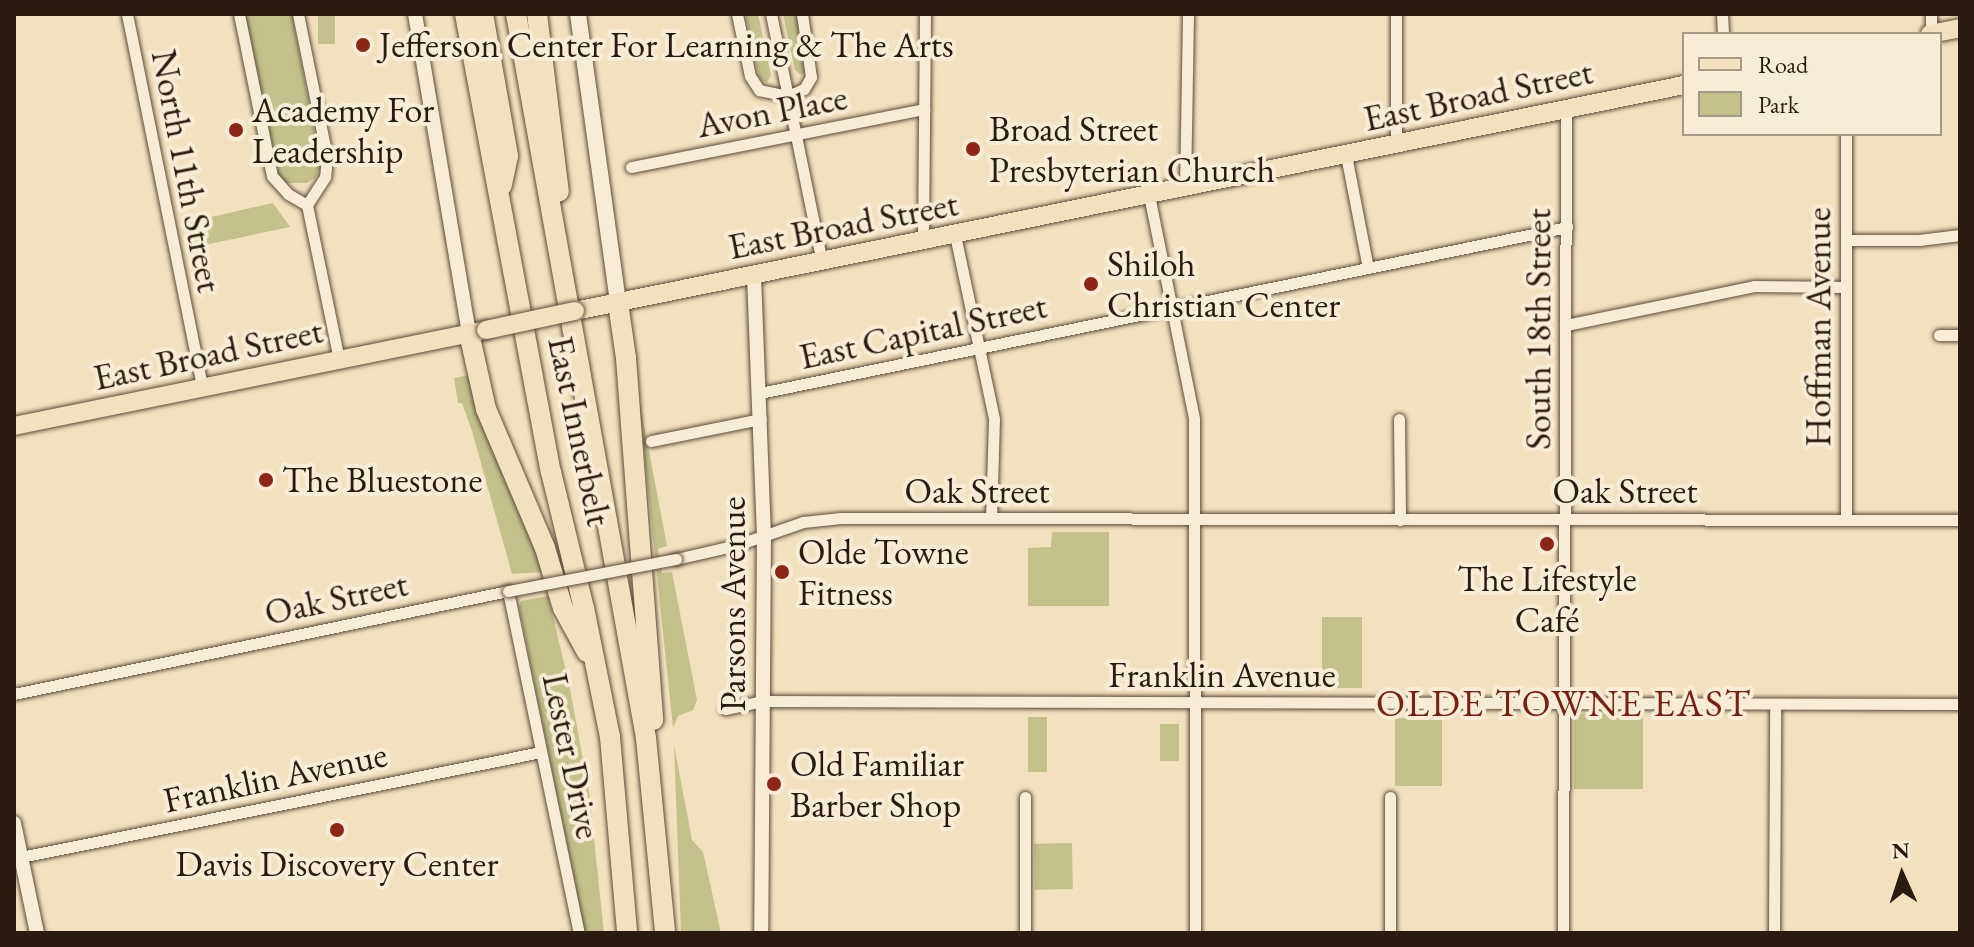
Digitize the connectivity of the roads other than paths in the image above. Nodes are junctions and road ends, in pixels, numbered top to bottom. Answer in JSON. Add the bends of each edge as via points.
{"nodes":[{"id":1,"x":127,"y":14,"type":"edge"},
{"id":2,"x":239,"y":14,"type":"edge"},
{"id":3,"x":298,"y":14,"type":"edge"},
{"id":4,"x":415,"y":14,"type":"edge"},
{"id":5,"x":465,"y":14,"type":"edge"},
{"id":6,"x":483,"y":14,"type":"edge"},
{"id":7,"x":516,"y":14,"type":"edge"},
{"id":8,"x":537,"y":14,"type":"edge"},
{"id":9,"x":578,"y":14,"type":"edge"},
{"id":10,"x":737,"y":14,"type":"edge"},
{"id":11,"x":771,"y":14,"type":"edge"},
{"id":12,"x":802,"y":14,"type":"edge"},
{"id":13,"x":925,"y":14,"type":"edge"},
{"id":14,"x":1188,"y":14,"type":"edge"},
{"id":15,"x":1396,"y":14,"type":"edge"},
{"id":16,"x":1960,"y":28,"type":"edge"},
{"id":17,"x":1940,"y":32,"type":"edge"},
{"id":18,"x":1682,"y":85,"type":"edge"},
{"id":19,"x":788,"y":96,"type":"junction"},
{"id":20,"x":924,"y":109,"type":"junction"},
{"id":21,"x":1566,"y":109,"type":"junction"},
{"id":22,"x":797,"y":134,"type":"junction"},
{"id":23,"x":1846,"y":136,"type":"edge"},
{"id":24,"x":1396,"y":144,"type":"junction"},
{"id":25,"x":1346,"y":155,"type":"junction"},
{"id":26,"x":631,"y":167,"type":"dead end"},
{"id":27,"x":1185,"y":188,"type":"junction"},
{"id":28,"x":1149,"y":195,"type":"junction"},
{"id":29,"x":500,"y":196,"type":"junction"},
{"id":30,"x":307,"y":205,"type":"junction"},
{"id":31,"x":1567,"y":227,"type":"junction"},
{"id":32,"x":955,"y":235,"type":"junction"},
{"id":33,"x":1960,"y":235,"type":"edge"},
{"id":34,"x":1846,"y":240,"type":"junction"},
{"id":35,"x":923,"y":242,"type":"junction"},
{"id":36,"x":558,"y":260,"type":"junction"},
{"id":37,"x":822,"y":262,"type":"junction"},
{"id":38,"x":1368,"y":268,"type":"junction"},
{"id":39,"x":754,"y":276,"type":"junction"},
{"id":40,"x":1846,"y":287,"type":"junction"},
{"id":41,"x":611,"y":305,"type":"junction"},
{"id":42,"x":1173,"y":309,"type":"junction"},
{"id":43,"x":1566,"y":325,"type":"junction"},
{"id":44,"x":478,"y":332,"type":"junction"},
{"id":45,"x":1939,"y":335,"type":"dead end"},
{"id":46,"x":1960,"y":335,"type":"edge"},
{"id":47,"x":977,"y":348,"type":"junction"},
{"id":48,"x":339,"y":359,"type":"junction"},
{"id":49,"x":202,"y":387,"type":"junction"},
{"id":50,"x":760,"y":393,"type":"junction"},
{"id":51,"x":761,"y":419,"type":"junction"},
{"id":52,"x":1399,"y":419,"type":"dead end"},
{"id":53,"x":14,"y":426,"type":"edge"},
{"id":54,"x":651,"y":441,"type":"dead end"},
{"id":55,"x":991,"y":518,"type":"junction"},
{"id":56,"x":1194,"y":519,"type":"junction"},
{"id":57,"x":1565,"y":519,"type":"junction"},
{"id":58,"x":1400,"y":520,"type":"junction"},
{"id":59,"x":1846,"y":520,"type":"junction"},
{"id":60,"x":1960,"y":520,"type":"edge"},
{"id":61,"x":764,"y":535,"type":"junction"},
{"id":62,"x":508,"y":591,"type":"junction"},
{"id":63,"x":596,"y":670,"type":"junction"},
{"id":64,"x":14,"y":694,"type":"edge"},
{"id":65,"x":762,"y":701,"type":"junction"},
{"id":66,"x":1196,"y":702,"type":"junction"},
{"id":67,"x":1564,"y":704,"type":"junction"},
{"id":68,"x":1775,"y":704,"type":"junction"},
{"id":69,"x":1960,"y":704,"type":"edge"},
{"id":70,"x":725,"y":709,"type":"dead end"},
{"id":71,"x":541,"y":752,"type":"junction"},
{"id":72,"x":1025,"y":797,"type":"dead end"},
{"id":73,"x":1390,"y":797,"type":"dead end"},
{"id":74,"x":655,"y":816,"type":"junction"},
{"id":75,"x":14,"y":823,"type":"edge"},
{"id":76,"x":21,"y":857,"type":"junction"},
{"id":77,"x":37,"y":933,"type":"edge"},
{"id":78,"x":579,"y":933,"type":"edge"},
{"id":79,"x":627,"y":933,"type":"edge"},
{"id":80,"x":665,"y":933,"type":"edge"},
{"id":81,"x":761,"y":933,"type":"edge"},
{"id":82,"x":1025,"y":933,"type":"edge"},
{"id":83,"x":1195,"y":933,"type":"edge"},
{"id":84,"x":1390,"y":933,"type":"edge"},
{"id":85,"x":1563,"y":933,"type":"edge"},
{"id":86,"x":1774,"y":933,"type":"edge"}],
"edges":[{"from":1,"to":49,"type":"street","name":"North 11th Street"},
{"from":2,"to":30,"type":"street","via":[[272,176]]},
{"from":3,"to":30,"type":"street","via":[[327,156],[325,177]]},
{"from":4,"to":44,"type":"street"},
{"from":5,"to":29,"type":"highway","name":"East Innerbelt"},
{"from":6,"to":29,"type":"highway","via":[[508,156]]},
{"from":7,"to":36,"type":"highway"},
{"from":8,"to":36,"type":"highway","via":[[561,212]]},
{"from":9,"to":41,"type":"main road"},
{"from":10,"to":19,"type":"street","via":[[750,76],[759,90]]},
{"from":11,"to":19,"type":"street"},
{"from":12,"to":19,"type":"street","via":[[811,77],[804,89]]},
{"from":13,"to":20,"type":"street"},
{"from":14,"to":27,"type":"street"},
{"from":15,"to":24,"type":"street"},
{"from":16,"to":17,"type":"main road"},
{"from":18,"to":21,"type":"main road","name":"East Broad Street"},
{"from":19,"to":22,"type":"street"},
{"from":20,"to":22,"type":"street","name":"Avon Place"},
{"from":20,"to":35,"type":"street"},
{"from":21,"to":24,"type":"main road","name":"East Broad Street"},
{"from":21,"to":31,"type":"street","name":"South 18th Street"},
{"from":22,"to":26,"type":"street","name":"Avon Place"},
{"from":22,"to":37,"type":"street"},
{"from":23,"to":34,"type":"street","name":"Hoffman Avenue"},
{"from":24,"to":25,"type":"main road","name":"East Broad Street"},
{"from":25,"to":27,"type":"main road","name":"East Broad Street"},
{"from":25,"to":38,"type":"street"},
{"from":27,"to":28,"type":"main road","name":"East Broad Street"},
{"from":28,"to":32,"type":"main road","name":"East Broad Street"},
{"from":28,"to":42,"type":"street"},
{"from":29,"to":63,"type":"highway","name":"East Innerbelt","via":[[551,472]]},
{"from":30,"to":48,"type":"street"},
{"from":31,"to":38,"type":"street","name":"East Capital Street"},
{"from":31,"to":43,"type":"street","name":"South 18th Street"},
{"from":32,"to":35,"type":"main road","name":"East Broad Street"},
{"from":32,"to":47,"type":"street"},
{"from":33,"to":34,"type":"street"},
{"from":34,"to":40,"type":"street","name":"Hoffman Avenue"},
{"from":35,"to":37,"type":"main road","name":"East Broad Street"},
{"from":36,"to":74,"type":"highway","via":[[646,738]]},
{"from":37,"to":39,"type":"main road","name":"East Broad Street"},
{"from":38,"to":42,"type":"street","name":"East Capital Street"},
{"from":39,"to":41,"type":"main road","name":"East Broad Street"},
{"from":39,"to":50,"type":"street","name":"Parsons Avenue"},
{"from":40,"to":43,"type":"street","via":[[1754,286]]},
{"from":40,"to":59,"type":"street","name":"Hoffman Avenue"},
{"from":41,"to":44,"type":"main road","name":"East Broad Street","bridge":true},
{"from":41,"to":74,"type":"highway","via":[[626,358],[652,669]]},
{"from":42,"to":47,"type":"street","name":"East Capital Street"},
{"from":42,"to":56,"type":"street","via":[[1194,419]]},
{"from":43,"to":57,"type":"street","name":"South 18th Street"},
{"from":44,"to":48,"type":"main road","name":"East Broad Street"},
{"from":44,"to":63,"type":"highway","via":[[486,409],[545,548],[563,608]]},
{"from":45,"to":46,"type":"street"},
{"from":47,"to":50,"type":"street","name":"East Capital Street"},
{"from":47,"to":55,"type":"street","via":[[994,419]]},
{"from":48,"to":49,"type":"main road","name":"East Broad Street"},
{"from":49,"to":53,"type":"main road","name":"East Broad Street"},
{"from":50,"to":51,"type":"street","name":"Parsons Avenue"},
{"from":51,"to":54,"type":"street"},
{"from":51,"to":61,"type":"street","name":"Parsons Avenue"},
{"from":52,"to":58,"type":"street"},
{"from":55,"to":56,"type":"street","name":"Oak Street"},
{"from":55,"to":61,"type":"street","name":"Oak Street","via":[[841,518],[803,522]]},
{"from":56,"to":58,"type":"street","name":"Oak Street"},
{"from":56,"to":66,"type":"street"},
{"from":57,"to":58,"type":"street","name":"Oak Street"},
{"from":57,"to":59,"type":"street","name":"Oak Street"},
{"from":57,"to":67,"type":"street","name":"South 18th Street"},
{"from":59,"to":60,"type":"street","name":"Oak Street"},
{"from":61,"to":62,"type":"street","name":"Oak Street","bridge":true,"via":[[676,559]]},
{"from":61,"to":65,"type":"street","name":"Parsons Avenue"},
{"from":62,"to":64,"type":"street","name":"Oak Street"},
{"from":62,"to":71,"type":"street","name":"Lester Drive"},
{"from":63,"to":79,"type":"highway","name":"East Innerbelt","via":[[610,737]]},
{"from":65,"to":66,"type":"street","name":"Franklin Avenue"},
{"from":65,"to":70,"type":"street","name":"Franklin Avenue"},
{"from":65,"to":81,"type":"street","name":"Parsons Avenue"},
{"from":66,"to":67,"type":"street","name":"Franklin Avenue"},
{"from":66,"to":83,"type":"street"},
{"from":67,"to":68,"type":"street","name":"Franklin Avenue"},
{"from":67,"to":85,"type":"street","name":"South 18th Street"},
{"from":68,"to":69,"type":"street","name":"Franklin Avenue"},
{"from":68,"to":86,"type":"street"},
{"from":71,"to":76,"type":"street","name":"Franklin Avenue"},
{"from":71,"to":78,"type":"street","name":"Lester Drive"},
{"from":72,"to":82,"type":"street"},
{"from":73,"to":84,"type":"street"},
{"from":74,"to":80,"type":"highway"},
{"from":75,"to":76,"type":"street"},
{"from":76,"to":77,"type":"street"}]}
